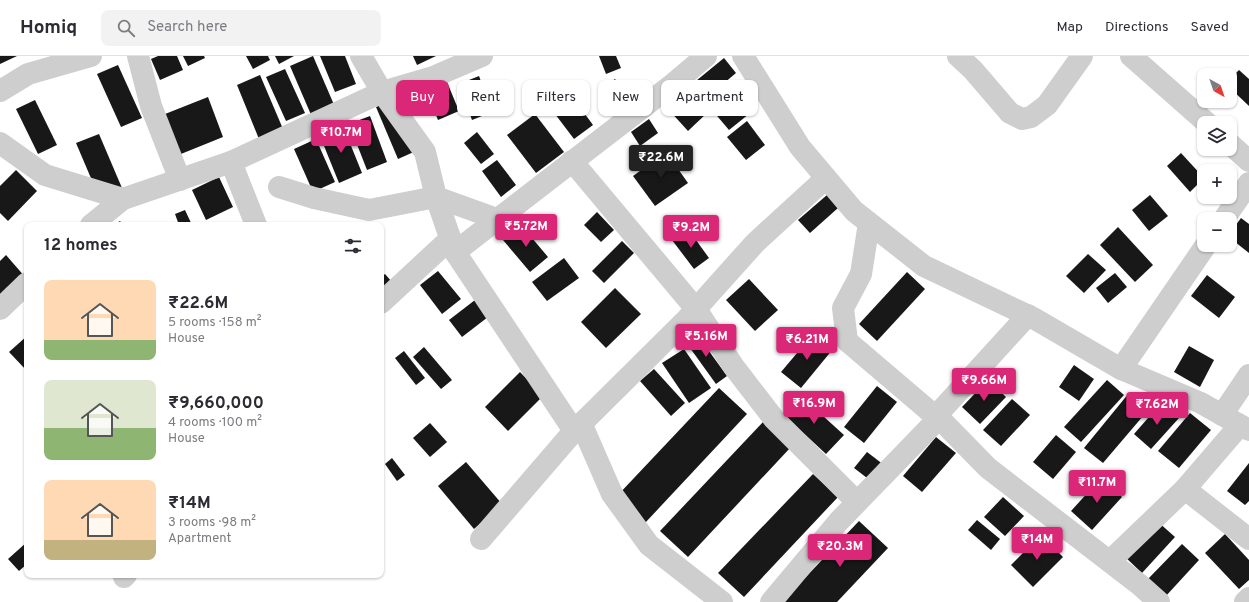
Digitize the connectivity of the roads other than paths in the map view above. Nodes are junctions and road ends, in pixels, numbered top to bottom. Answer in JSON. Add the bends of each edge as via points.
{"nodes":[{"id":1,"x":90,"y":56,"type":"edge"},
{"id":2,"x":138,"y":56,"type":"edge"},
{"id":3,"x":361,"y":56,"type":"edge"},
{"id":4,"x":482,"y":56,"type":"edge"},
{"id":5,"x":706,"y":56,"type":"edge"},
{"id":6,"x":743,"y":56,"type":"edge"},
{"id":7,"x":958,"y":56,"type":"edge"},
{"id":8,"x":1082,"y":56,"type":"edge"},
{"id":9,"x":1131,"y":56,"type":"edge"},
{"id":10,"x":0,"y":91,"type":"edge"},
{"id":11,"x":382,"y":92,"type":"junction"},
{"id":12,"x":1199,"y":116,"type":"edge"},
{"id":13,"x":0,"y":143,"type":"edge"},
{"id":14,"x":1237,"y":150,"type":"edge"},
{"id":15,"x":572,"y":161,"type":"junction"},
{"id":16,"x":1249,"y":161,"type":"edge"},
{"id":17,"x":231,"y":162,"type":"junction"},
{"id":18,"x":826,"y":178,"type":"junction"},
{"id":19,"x":180,"y":180,"type":"junction"},
{"id":20,"x":1249,"y":183,"type":"edge"},
{"id":21,"x":279,"y":187,"type":"dead end"},
{"id":22,"x":436,"y":197,"type":"junction"},
{"id":23,"x":123,"y":199,"type":"junction"},
{"id":24,"x":1229,"y":212,"type":"edge"},
{"id":25,"x":497,"y":219,"type":"junction"},
{"id":26,"x":95,"y":222,"type":"edge"},
{"id":27,"x":255,"y":222,"type":"edge"},
{"id":28,"x":869,"y":223,"type":"junction"},
{"id":29,"x":452,"y":245,"type":"junction"},
{"id":30,"x":1201,"y":252,"type":"edge"},
{"id":31,"x":24,"y":290,"type":"edge"},
{"id":32,"x":384,"y":301,"type":"edge"},
{"id":33,"x":0,"y":309,"type":"edge"},
{"id":34,"x":696,"y":309,"type":"junction"},
{"id":35,"x":1028,"y":315,"type":"junction"},
{"id":36,"x":1121,"y":369,"type":"junction"},
{"id":37,"x":1249,"y":375,"type":"edge"},
{"id":38,"x":938,"y":417,"type":"junction"},
{"id":39,"x":1237,"y":423,"type":"edge"},
{"id":40,"x":578,"y":427,"type":"junction"},
{"id":41,"x":1185,"y":489,"type":"junction"},
{"id":42,"x":857,"y":502,"type":"junction"},
{"id":43,"x":481,"y":538,"type":"dead end"},
{"id":44,"x":1249,"y":539,"type":"edge"},
{"id":45,"x":1110,"y":561,"type":"junction"},
{"id":46,"x":1148,"y":598,"type":"edge"},
{"id":47,"x":1249,"y":598,"type":"edge"},
{"id":48,"x":722,"y":602,"type":"edge"},
{"id":49,"x":771,"y":602,"type":"edge"},
{"id":50,"x":1245,"y":602,"type":"edge"}],
"edges":[{"from":1,"to":10,"type":"street","via":[[28,74]]},
{"from":2,"to":19,"type":"street","via":[[151,106]]},
{"from":3,"to":11,"type":"street"},
{"from":4,"to":11,"type":"street","via":[[433,76]]},
{"from":5,"to":15,"type":"street"},
{"from":6,"to":18,"type":"street","via":[[800,147]]},
{"from":7,"to":8,"type":"street","via":[[1010,114],[1022,119],[1031,117],[1047,105]]},
{"from":9,"to":12,"type":"street"},
{"from":11,"to":17,"type":"street"},
{"from":11,"to":22,"type":"street","via":[[425,152]]},
{"from":13,"to":23,"type":"street","via":[[45,175]]},
{"from":14,"to":16,"type":"street"},
{"from":15,"to":25,"type":"street"},
{"from":15,"to":34,"type":"street"},
{"from":17,"to":19,"type":"street"},
{"from":17,"to":27,"type":"street"},
{"from":18,"to":28,"type":"street","via":[[854,211]]},
{"from":18,"to":34,"type":"street","via":[[755,243]]},
{"from":19,"to":23,"type":"street"},
{"from":20,"to":24,"type":"street"},
{"from":21,"to":22,"type":"street","via":[[369,210]]},
{"from":22,"to":25,"type":"street"},
{"from":22,"to":29,"type":"street"},
{"from":23,"to":26,"type":"street"},
{"from":25,"to":29,"type":"street"},
{"from":28,"to":35,"type":"street","via":[[924,266]]},
{"from":28,"to":38,"type":"street","via":[[861,274],[842,308],[848,341]]},
{"from":29,"to":32,"type":"street"},
{"from":29,"to":40,"type":"street"},
{"from":30,"to":36,"type":"street"},
{"from":31,"to":33,"type":"street"},
{"from":34,"to":40,"type":"street"},
{"from":34,"to":42,"type":"street","via":[[734,367],[774,419]]},
{"from":35,"to":36,"type":"street"},
{"from":35,"to":38,"type":"street"},
{"from":36,"to":39,"type":"street","via":[[1201,403]]},
{"from":37,"to":39,"type":"street"},
{"from":38,"to":42,"type":"street"},
{"from":38,"to":45,"type":"street","via":[[988,468]]},
{"from":39,"to":41,"type":"street"},
{"from":40,"to":43,"type":"street"},
{"from":40,"to":48,"type":"street","via":[[612,494],[649,545]]},
{"from":41,"to":44,"type":"street"},
{"from":41,"to":45,"type":"street"},
{"from":42,"to":49,"type":"street","via":[[838,521]]},
{"from":45,"to":46,"type":"street"},
{"from":47,"to":50,"type":"street"}]}
